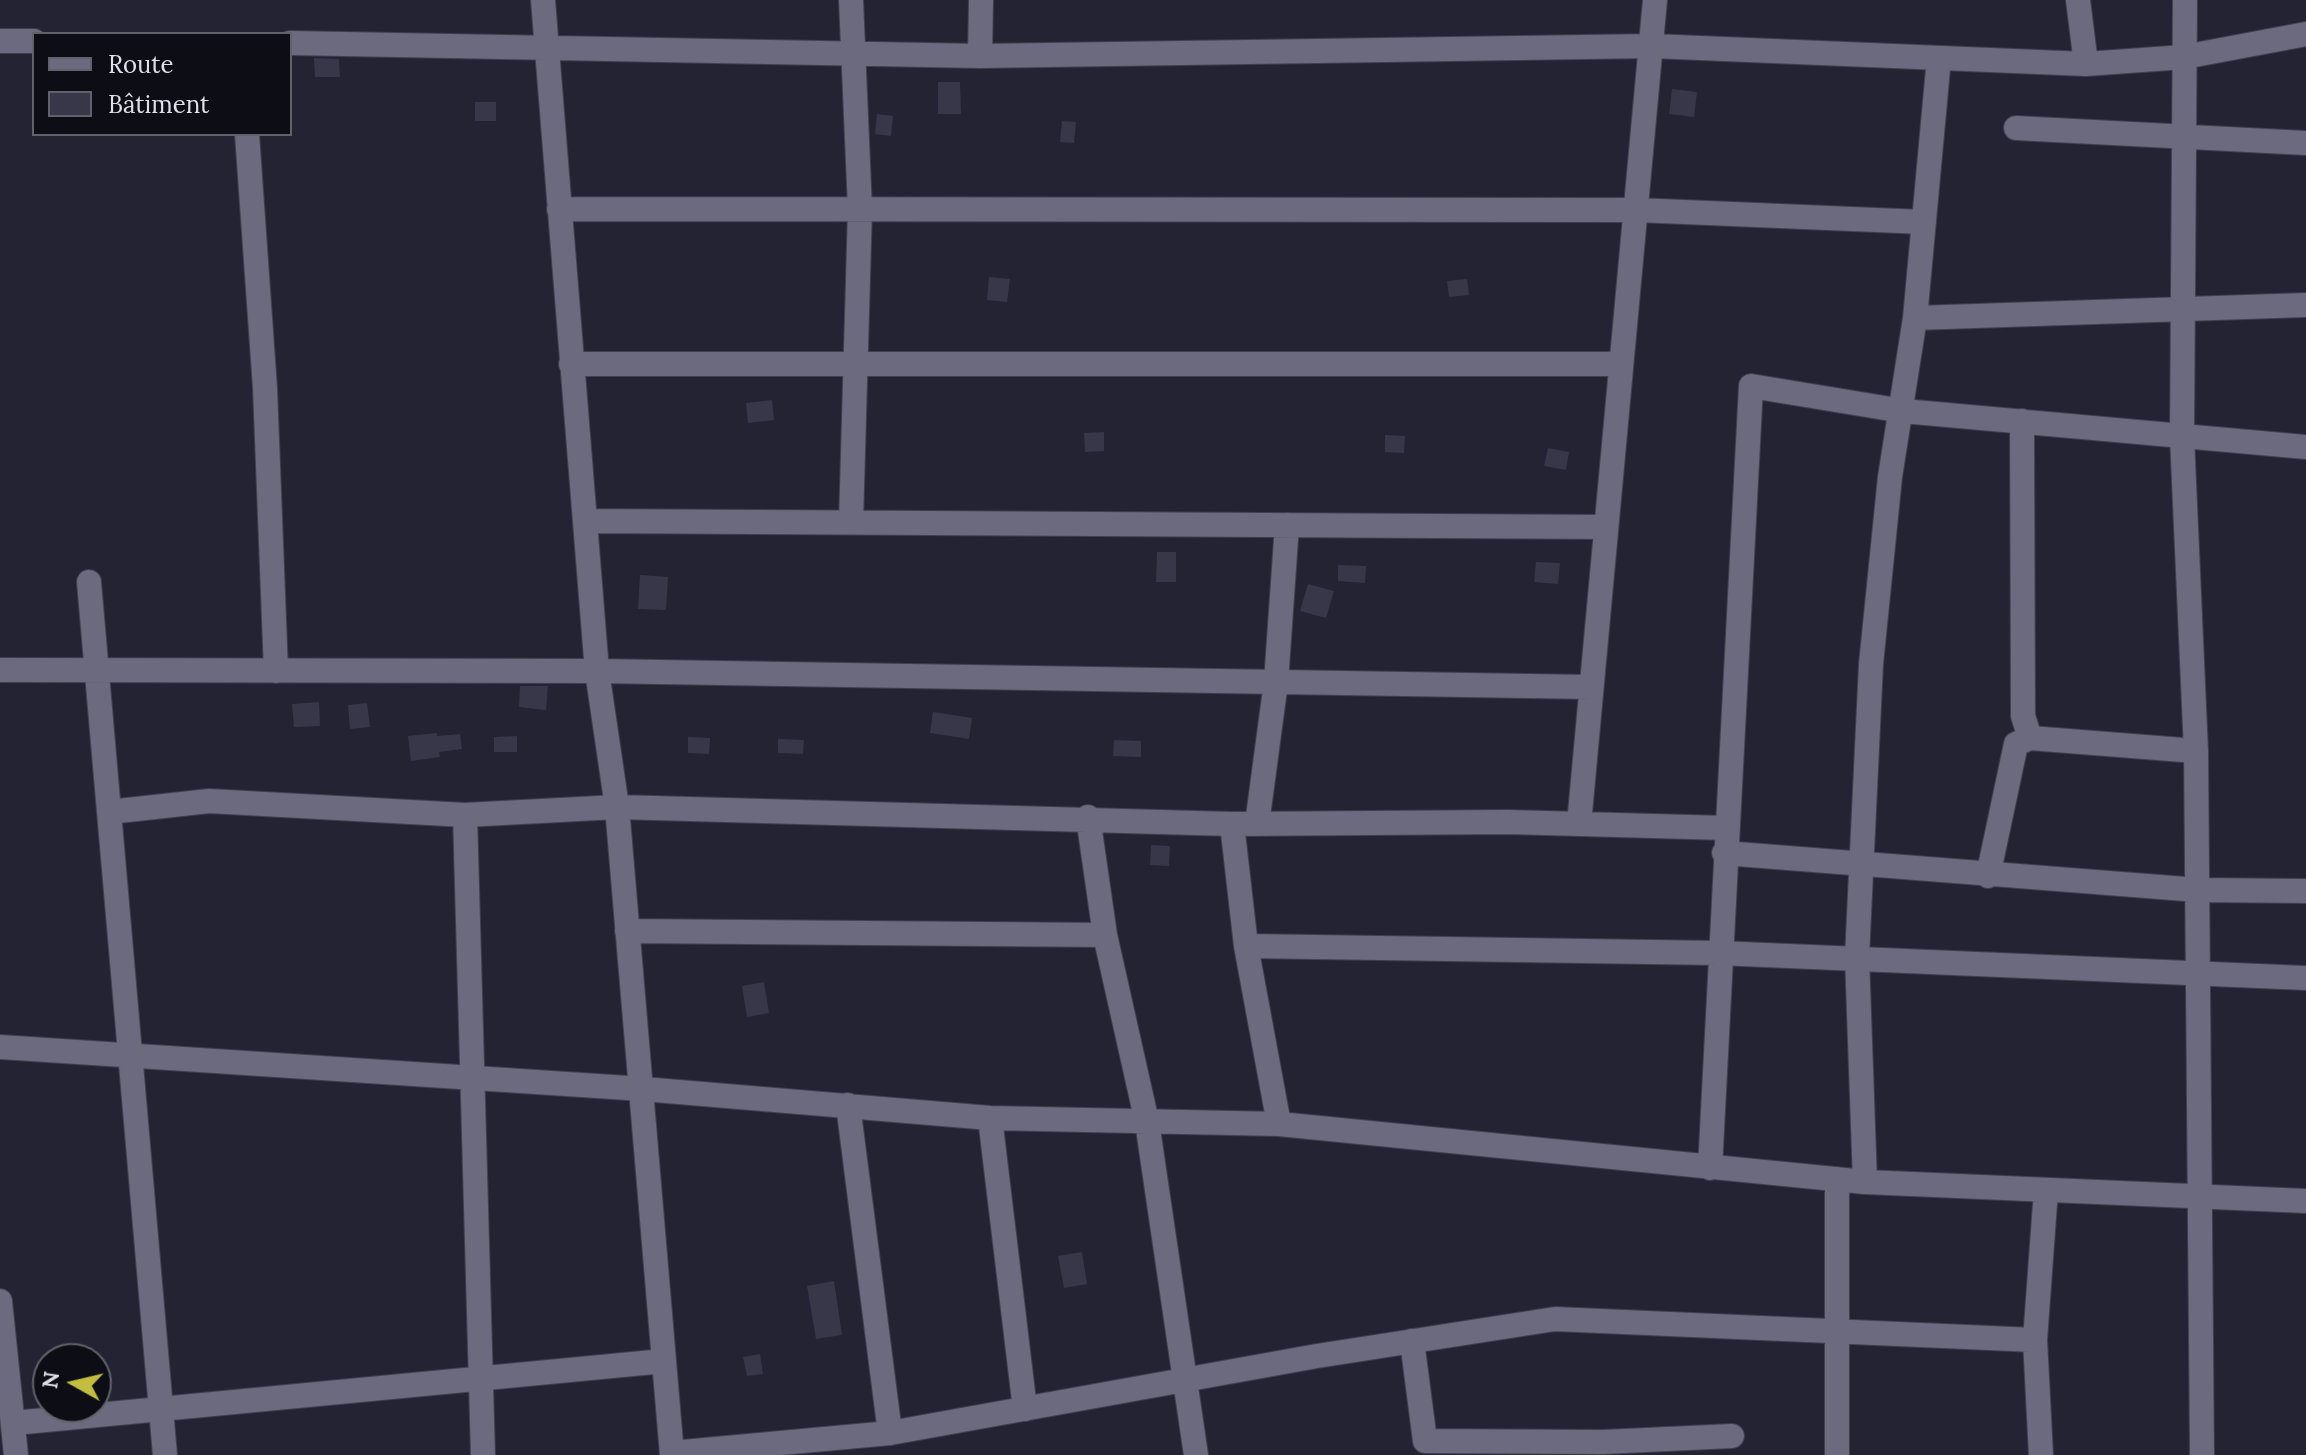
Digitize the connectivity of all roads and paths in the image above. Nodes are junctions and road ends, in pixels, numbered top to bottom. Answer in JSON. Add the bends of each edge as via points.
{"nodes":[{"id":1,"x":543,"y":0,"type":"edge"},
{"id":2,"x":851,"y":0,"type":"edge"},
{"id":3,"x":981,"y":0,"type":"edge"},
{"id":4,"x":1655,"y":0,"type":"edge"},
{"id":5,"x":2078,"y":0,"type":"edge"},
{"id":6,"x":2185,"y":0,"type":"edge"},
{"id":7,"x":2306,"y":34,"type":"edge"},
{"id":8,"x":0,"y":41,"type":"edge"},
{"id":9,"x":32,"y":41,"type":"edge"},
{"id":10,"x":292,"y":43,"type":"edge"},
{"id":11,"x":545,"y":45,"type":"junction"},
{"id":12,"x":1652,"y":46,"type":"junction"},
{"id":13,"x":852,"y":53,"type":"junction"},
{"id":14,"x":980,"y":56,"type":"junction"},
{"id":15,"x":2184,"y":57,"type":"junction"},
{"id":16,"x":1939,"y":58,"type":"junction"},
{"id":17,"x":2086,"y":64,"type":"junction"},
{"id":18,"x":2016,"y":128,"type":"dead end"},
{"id":19,"x":247,"y":136,"type":"edge"},
{"id":20,"x":2183,"y":136,"type":"junction"},
{"id":21,"x":2306,"y":143,"type":"edge"},
{"id":22,"x":559,"y":209,"type":"junction"},
{"id":23,"x":860,"y":209,"type":"junction"},
{"id":24,"x":1636,"y":210,"type":"junction"},
{"id":25,"x":1924,"y":222,"type":"junction"},
{"id":26,"x":2306,"y":305,"type":"edge"},
{"id":27,"x":2183,"y":308,"type":"junction"},
{"id":28,"x":1915,"y":318,"type":"junction"},
{"id":29,"x":571,"y":364,"type":"junction"},
{"id":30,"x":855,"y":364,"type":"junction"},
{"id":31,"x":1621,"y":364,"type":"junction"},
{"id":32,"x":1903,"y":411,"type":"junction"},
{"id":33,"x":2022,"y":421,"type":"junction"},
{"id":34,"x":2182,"y":437,"type":"junction"},
{"id":35,"x":2306,"y":447,"type":"edge"},
{"id":36,"x":585,"y":521,"type":"junction"},
{"id":37,"x":851,"y":522,"type":"junction"},
{"id":38,"x":1287,"y":525,"type":"junction"},
{"id":39,"x":1606,"y":527,"type":"junction"},
{"id":40,"x":89,"y":582,"type":"dead end"},
{"id":41,"x":0,"y":670,"type":"edge"},
{"id":42,"x":97,"y":670,"type":"junction"},
{"id":43,"x":276,"y":671,"type":"junction"},
{"id":44,"x":597,"y":671,"type":"junction"},
{"id":45,"x":1276,"y":682,"type":"junction"},
{"id":46,"x":1590,"y":687,"type":"junction"},
{"id":47,"x":2030,"y":738,"type":"junction"},
{"id":48,"x":2196,"y":751,"type":"junction"},
{"id":49,"x":617,"y":807,"type":"junction"},
{"id":50,"x":109,"y":812,"type":"junction"},
{"id":51,"x":465,"y":815,"type":"junction"},
{"id":52,"x":1088,"y":817,"type":"junction"},
{"id":53,"x":1232,"y":824,"type":"junction"},
{"id":54,"x":1257,"y":824,"type":"junction"},
{"id":55,"x":1579,"y":824,"type":"junction"},
{"id":56,"x":1726,"y":828,"type":"junction"},
{"id":57,"x":1724,"y":853,"type":"junction"},
{"id":58,"x":1863,"y":864,"type":"junction"},
{"id":59,"x":1988,"y":876,"type":"junction"},
{"id":60,"x":2198,"y":890,"type":"junction"},
{"id":61,"x":2306,"y":891,"type":"edge"},
{"id":62,"x":627,"y":931,"type":"junction"},
{"id":63,"x":1105,"y":935,"type":"junction"},
{"id":64,"x":1246,"y":946,"type":"junction"},
{"id":65,"x":1718,"y":953,"type":"junction"},
{"id":66,"x":1857,"y":957,"type":"junction"},
{"id":67,"x":2198,"y":974,"type":"junction"},
{"id":68,"x":2306,"y":978,"type":"edge"},
{"id":69,"x":0,"y":1047,"type":"edge"},
{"id":70,"x":130,"y":1056,"type":"junction"},
{"id":71,"x":474,"y":1078,"type":"junction"},
{"id":72,"x":643,"y":1089,"type":"junction"},
{"id":73,"x":848,"y":1105,"type":"junction"},
{"id":74,"x":990,"y":1118,"type":"junction"},
{"id":75,"x":1147,"y":1122,"type":"junction"},
{"id":76,"x":1279,"y":1124,"type":"junction"},
{"id":77,"x":1710,"y":1168,"type":"junction"},
{"id":78,"x":1837,"y":1179,"type":"junction"},
{"id":79,"x":1865,"y":1182,"type":"junction"},
{"id":80,"x":2046,"y":1190,"type":"junction"},
{"id":81,"x":2200,"y":1198,"type":"junction"},
{"id":82,"x":2306,"y":1201,"type":"edge"},
{"id":83,"x":0,"y":1301,"type":"edge"},
{"id":84,"x":1836,"y":1331,"type":"junction"},
{"id":85,"x":2035,"y":1340,"type":"junction"},
{"id":86,"x":1412,"y":1341,"type":"junction"},
{"id":87,"x":664,"y":1361,"type":"junction"},
{"id":88,"x":478,"y":1380,"type":"junction"},
{"id":89,"x":1185,"y":1380,"type":"junction"},
{"id":90,"x":1025,"y":1409,"type":"junction"},
{"id":91,"x":161,"y":1410,"type":"junction"},
{"id":92,"x":14,"y":1423,"type":"junction"},
{"id":93,"x":890,"y":1433,"type":"junction"},
{"id":94,"x":1732,"y":1436,"type":"dead end"},
{"id":95,"x":1604,"y":1448,"type":"edge"},
{"id":96,"x":672,"y":1454,"type":"edge"},
{"id":97,"x":16,"y":1455,"type":"edge"},
{"id":98,"x":165,"y":1455,"type":"edge"},
{"id":99,"x":483,"y":1455,"type":"edge"},
{"id":100,"x":1196,"y":1455,"type":"edge"},
{"id":101,"x":1837,"y":1455,"type":"edge"},
{"id":102,"x":2041,"y":1455,"type":"edge"},
{"id":103,"x":2202,"y":1455,"type":"edge"}],
"edges":[{"from":1,"to":11,"type":"street"},
{"from":2,"to":13,"type":"street"},
{"from":3,"to":14,"type":"street"},
{"from":4,"to":12,"type":"street"},
{"from":5,"to":17,"type":"street"},
{"from":6,"to":15,"type":"street"},
{"from":7,"to":15,"type":"street"},
{"from":8,"to":9,"type":"street"},
{"from":10,"to":11,"type":"street"},
{"from":11,"to":13,"type":"street"},
{"from":11,"to":22,"type":"street"},
{"from":12,"to":14,"type":"street"},
{"from":12,"to":16,"type":"street"},
{"from":12,"to":24,"type":"street"},
{"from":13,"to":14,"type":"street"},
{"from":13,"to":23,"type":"street"},
{"from":15,"to":17,"type":"street"},
{"from":15,"to":20,"type":"street"},
{"from":16,"to":17,"type":"street"},
{"from":16,"to":25,"type":"street"},
{"from":18,"to":20,"type":"street"},
{"from":19,"to":43,"type":"street","via":[[265,388]]},
{"from":20,"to":21,"type":"street"},
{"from":20,"to":27,"type":"street"},
{"from":22,"to":23,"type":"street"},
{"from":22,"to":29,"type":"street"},
{"from":23,"to":24,"type":"street"},
{"from":23,"to":30,"type":"street"},
{"from":24,"to":25,"type":"street"},
{"from":24,"to":31,"type":"street"},
{"from":25,"to":28,"type":"street"},
{"from":26,"to":27,"type":"street"},
{"from":27,"to":28,"type":"street"},
{"from":27,"to":34,"type":"street"},
{"from":28,"to":32,"type":"street"},
{"from":29,"to":30,"type":"street"},
{"from":29,"to":36,"type":"street"},
{"from":30,"to":31,"type":"street"},
{"from":30,"to":37,"type":"street"},
{"from":31,"to":39,"type":"street"},
{"from":32,"to":33,"type":"street"},
{"from":32,"to":56,"type":"street","via":[[1751,386]]},
{"from":32,"to":58,"type":"street","via":[[1890,477],[1871,664]]},
{"from":33,"to":34,"type":"street"},
{"from":33,"to":47,"type":"street","via":[[2023,716]]},
{"from":34,"to":35,"type":"street"},
{"from":34,"to":48,"type":"street"},
{"from":36,"to":37,"type":"street"},
{"from":36,"to":44,"type":"street"},
{"from":37,"to":38,"type":"street"},
{"from":38,"to":39,"type":"street"},
{"from":38,"to":45,"type":"street"},
{"from":39,"to":46,"type":"street"},
{"from":40,"to":42,"type":"street"},
{"from":41,"to":42,"type":"street"},
{"from":42,"to":43,"type":"street"},
{"from":42,"to":50,"type":"street"},
{"from":43,"to":44,"type":"street"},
{"from":44,"to":45,"type":"street"},
{"from":44,"to":49,"type":"street"},
{"from":45,"to":46,"type":"street"},
{"from":45,"to":54,"type":"street"},
{"from":46,"to":55,"type":"street"},
{"from":47,"to":48,"type":"street"},
{"from":47,"to":59,"type":"street","via":[[2016,744]]},
{"from":48,"to":60,"type":"street"},
{"from":49,"to":51,"type":"street"},
{"from":49,"to":52,"type":"street"},
{"from":49,"to":62,"type":"street"},
{"from":50,"to":51,"type":"street","via":[[209,801]]},
{"from":50,"to":70,"type":"street"},
{"from":51,"to":71,"type":"street"},
{"from":52,"to":53,"type":"street"},
{"from":52,"to":63,"type":"street"},
{"from":53,"to":54,"type":"street"},
{"from":53,"to":64,"type":"street"},
{"from":54,"to":55,"type":"street"},
{"from":55,"to":56,"type":"street"},
{"from":56,"to":57,"type":"street"},
{"from":57,"to":58,"type":"street"},
{"from":57,"to":65,"type":"street"},
{"from":58,"to":59,"type":"street"},
{"from":58,"to":66,"type":"street"},
{"from":59,"to":60,"type":"street"},
{"from":60,"to":61,"type":"street"},
{"from":60,"to":67,"type":"street"},
{"from":62,"to":63,"type":"street"},
{"from":62,"to":72,"type":"street"},
{"from":63,"to":75,"type":"street"},
{"from":64,"to":65,"type":"street"},
{"from":64,"to":76,"type":"street"},
{"from":65,"to":66,"type":"street"},
{"from":65,"to":77,"type":"street"},
{"from":66,"to":67,"type":"street"},
{"from":66,"to":79,"type":"street"},
{"from":67,"to":68,"type":"street"},
{"from":67,"to":81,"type":"street"},
{"from":69,"to":70,"type":"street"},
{"from":70,"to":71,"type":"street"},
{"from":70,"to":91,"type":"street"},
{"from":71,"to":72,"type":"street"},
{"from":71,"to":88,"type":"street"},
{"from":72,"to":73,"type":"street"},
{"from":72,"to":87,"type":"street"},
{"from":73,"to":74,"type":"street"},
{"from":73,"to":93,"type":"street"},
{"from":74,"to":75,"type":"street"},
{"from":74,"to":90,"type":"street"},
{"from":75,"to":76,"type":"street"},
{"from":75,"to":89,"type":"street"},
{"from":76,"to":77,"type":"street"},
{"from":77,"to":78,"type":"street"},
{"from":78,"to":79,"type":"street"},
{"from":78,"to":84,"type":"street"},
{"from":79,"to":80,"type":"street"},
{"from":80,"to":81,"type":"street"},
{"from":80,"to":85,"type":"street"},
{"from":81,"to":82,"type":"street"},
{"from":81,"to":103,"type":"street"},
{"from":83,"to":92,"type":"street"},
{"from":84,"to":85,"type":"street"},
{"from":84,"to":86,"type":"street","via":[[1555,1319]]},
{"from":84,"to":101,"type":"street"},
{"from":85,"to":102,"type":"street"},
{"from":86,"to":89,"type":"street"},
{"from":86,"to":95,"type":"street","via":[[1425,1441]]},
{"from":87,"to":88,"type":"street"},
{"from":87,"to":96,"type":"street"},
{"from":88,"to":91,"type":"street"},
{"from":88,"to":99,"type":"street"},
{"from":89,"to":90,"type":"street"},
{"from":89,"to":100,"type":"street"},
{"from":90,"to":93,"type":"street"},
{"from":91,"to":92,"type":"street"},
{"from":91,"to":98,"type":"street"},
{"from":92,"to":97,"type":"street"},
{"from":93,"to":96,"type":"street"},
{"from":94,"to":95,"type":"street"}]}
